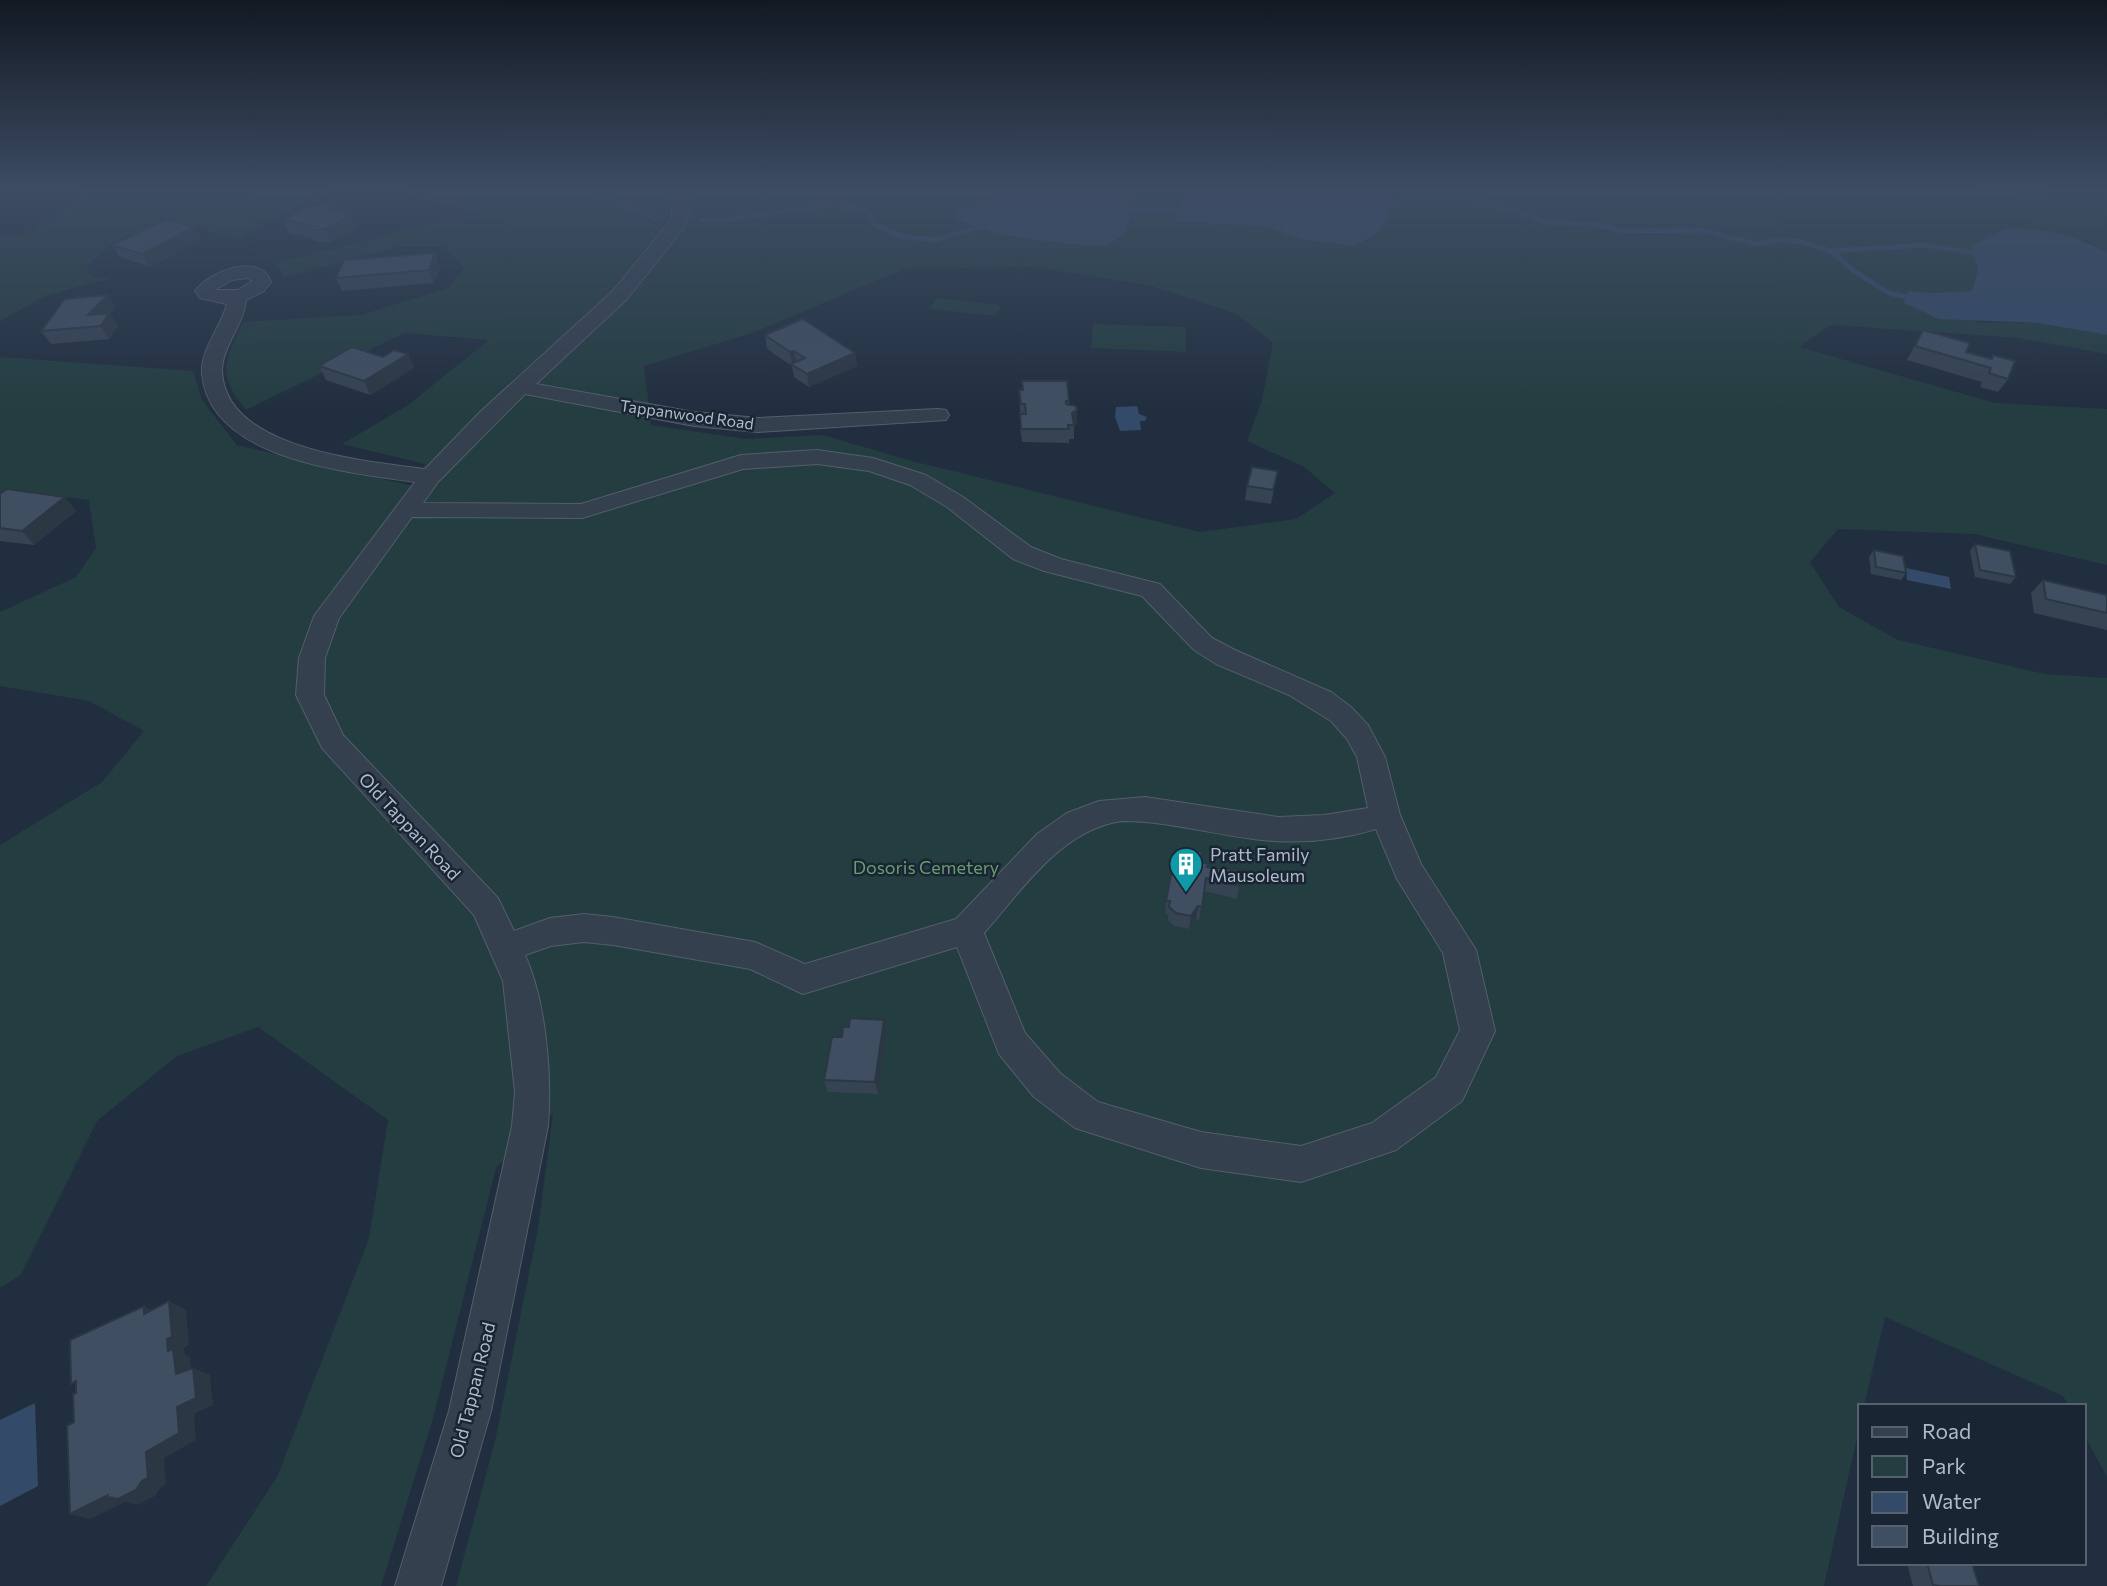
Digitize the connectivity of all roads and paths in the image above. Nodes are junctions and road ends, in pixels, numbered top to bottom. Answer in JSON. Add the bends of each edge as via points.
{"nodes":[{"id":1,"x":646,"y":264,"type":"edge"},
{"id":2,"x":237,"y":296,"type":"dead end"},
{"id":3,"x":520,"y":387,"type":"junction"},
{"id":4,"x":938,"y":415,"type":"dead end"},
{"id":5,"x":430,"y":477,"type":"junction"},
{"id":6,"x":404,"y":510,"type":"junction"},
{"id":7,"x":1385,"y":815,"type":"junction"},
{"id":8,"x":967,"y":930,"type":"junction"},
{"id":9,"x":505,"y":948,"type":"junction"},
{"id":10,"x":418,"y":1586,"type":"edge"}],
"edges":[{"from":1,"to":3,"type":"street","name":"Old Tappan Road","via":[[620,295]]},
{"from":2,"to":5,"type":"street","via":[[212,372],[217,398],[234,421],[253,435],[289,450]]},
{"from":3,"to":4,"type":"street","name":"Tappanwood Road","via":[[694,419],[758,425]]},
{"from":3,"to":5,"type":"street","name":"Old Tappan Road"},
{"from":5,"to":6,"type":"street","name":"Old Tappan Road"},
{"from":6,"to":7,"type":"street","via":[[582,511],[741,462],[817,457],[873,465],[918,480],[1022,552],[1053,565],[1151,590],[1203,644],[1338,709],[1352,723],[1371,757]]},
{"from":6,"to":9,"type":"street","name":"Old Tappan Road","via":[[327,616],[312,658],[310,695],[332,741],[487,907]]},
{"from":7,"to":8,"type":"street","via":[[1324,827],[1263,828],[1144,809],[1100,814],[1062,832]]},
{"from":7,"to":8,"type":"street","via":[[1408,870],[1459,950],[1478,1031],[1449,1089],[1383,1137],[1301,1164],[1201,1150],[1088,1116],[1046,1085],[1011,1043]]},
{"from":8,"to":9,"type":"street","via":[[803,979],[755,956],[613,931],[550,932]]},
{"from":9,"to":10,"type":"street","name":"Old Tappan Road","via":[[520,981],[533,1092],[530,1126],[470,1411]]}]}
